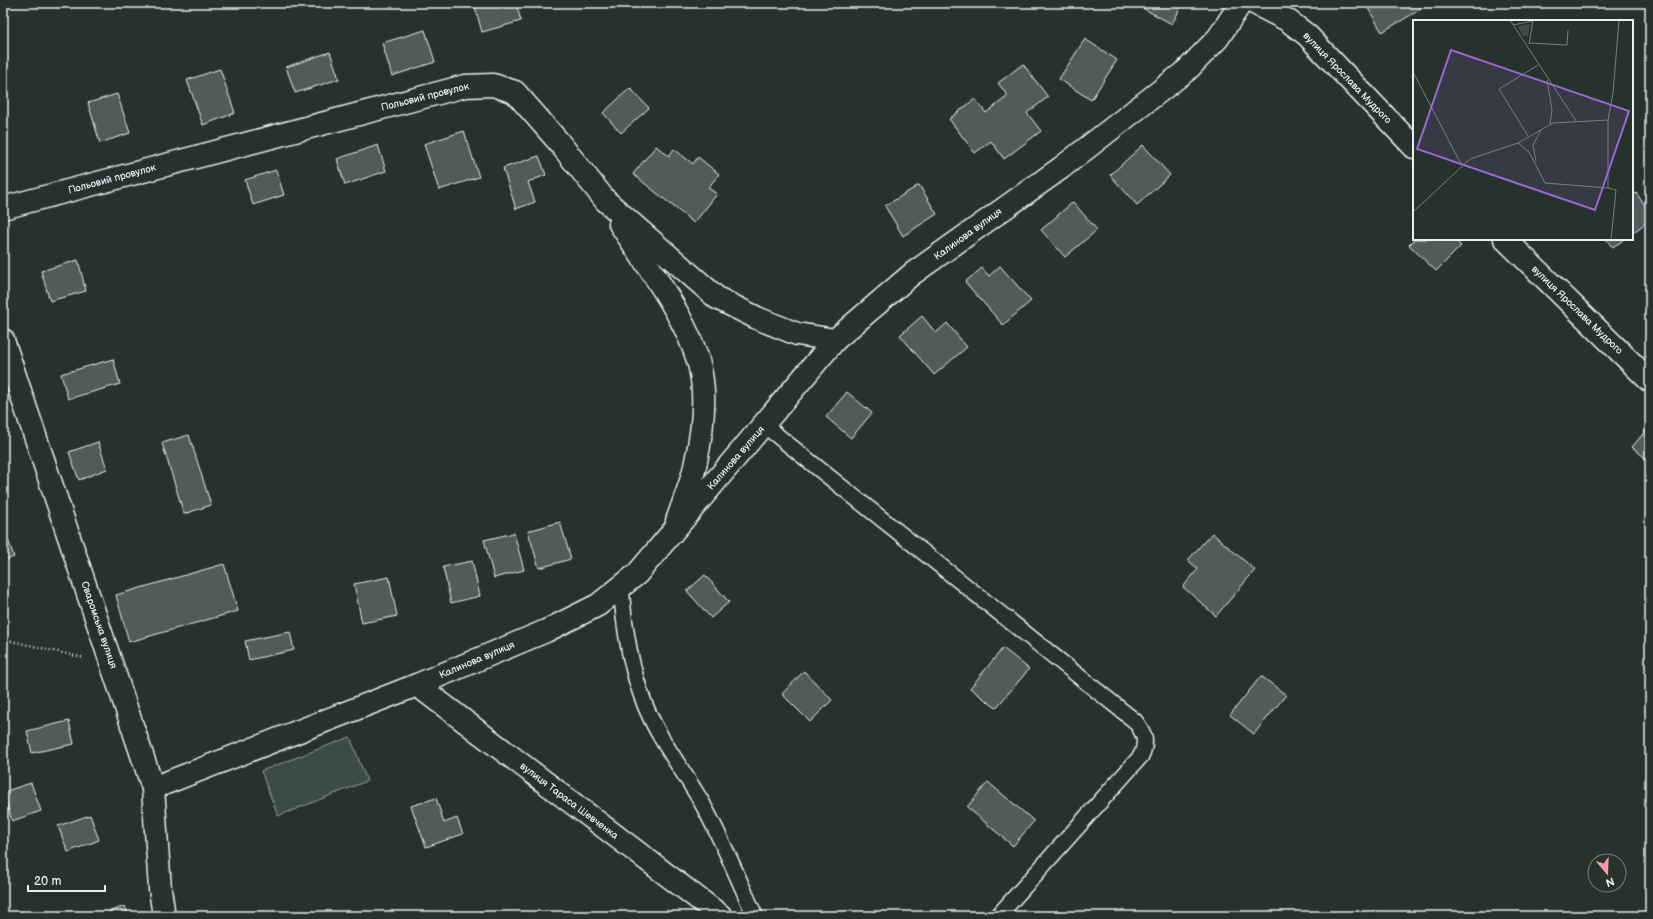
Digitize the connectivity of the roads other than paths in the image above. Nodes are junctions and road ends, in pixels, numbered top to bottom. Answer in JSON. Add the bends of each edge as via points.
{"nodes":[{"id":1,"x":1241,"y":3,"type":"edge"},
{"id":2,"x":1254,"y":3,"type":"edge"},
{"id":3,"x":1413,"y":146,"type":"edge"},
{"id":4,"x":606,"y":201,"type":"junction"},
{"id":5,"x":3,"y":208,"type":"edge"},
{"id":6,"x":1506,"y":240,"type":"edge"},
{"id":7,"x":3,"y":340,"type":"edge"},
{"id":8,"x":835,"y":340,"type":"junction"},
{"id":9,"x":1650,"y":381,"type":"edge"},
{"id":10,"x":764,"y":425,"type":"junction"},
{"id":11,"x":673,"y":531,"type":"junction"},
{"id":12,"x":621,"y":586,"type":"junction"},
{"id":13,"x":417,"y":685,"type":"junction"},
{"id":14,"x":153,"y":788,"type":"junction"},
{"id":15,"x":164,"y":916,"type":"edge"},
{"id":16,"x":721,"y":916,"type":"edge"},
{"id":17,"x":755,"y":916,"type":"edge"},
{"id":18,"x":998,"y":916,"type":"edge"}],
"edges":[{"from":1,"to":8,"type":"street","name":"Калинова вулиця","via":[[1218,38],[1187,70],[1061,168],[912,274]]},
{"from":2,"to":3,"type":"street","name":"вулиця Ярослава Мудрого","via":[[1307,34]]},
{"from":4,"to":5,"type":"street","name":"Польовий провулок","via":[[515,92],[493,85],[465,86]]},
{"from":4,"to":8,"type":"street","name":"Польовий провулок","via":[[716,298],[797,334]]},
{"from":4,"to":11,"type":"street","via":[[664,293],[685,330],[699,364],[704,408],[695,467]]},
{"from":6,"to":9,"type":"street","name":"вулиця Ярослава Мудрого"},
{"from":7,"to":14,"type":"street","name":"Сваромська вулиця"},
{"from":8,"to":10,"type":"street","name":"Калинова вулиця"},
{"from":10,"to":11,"type":"street","name":"Калинова вулиця"},
{"from":10,"to":18,"type":"lane","via":[[1135,721],[1144,732],[1146,746],[1141,756]]},
{"from":11,"to":12,"type":"street","name":"Калинова вулиця","via":[[637,574]]},
{"from":12,"to":13,"type":"street","name":"Калинова вулиця","via":[[598,605],[546,631]]},
{"from":12,"to":17,"type":"lane","via":[[631,657],[645,706],[718,832]]},
{"from":13,"to":14,"type":"street","name":"Калинова вулиця"},
{"from":13,"to":16,"type":"street","name":"вулиця Тараса Шевченка"},
{"from":14,"to":15,"type":"street","name":"Сваромська вулиця"}]}
